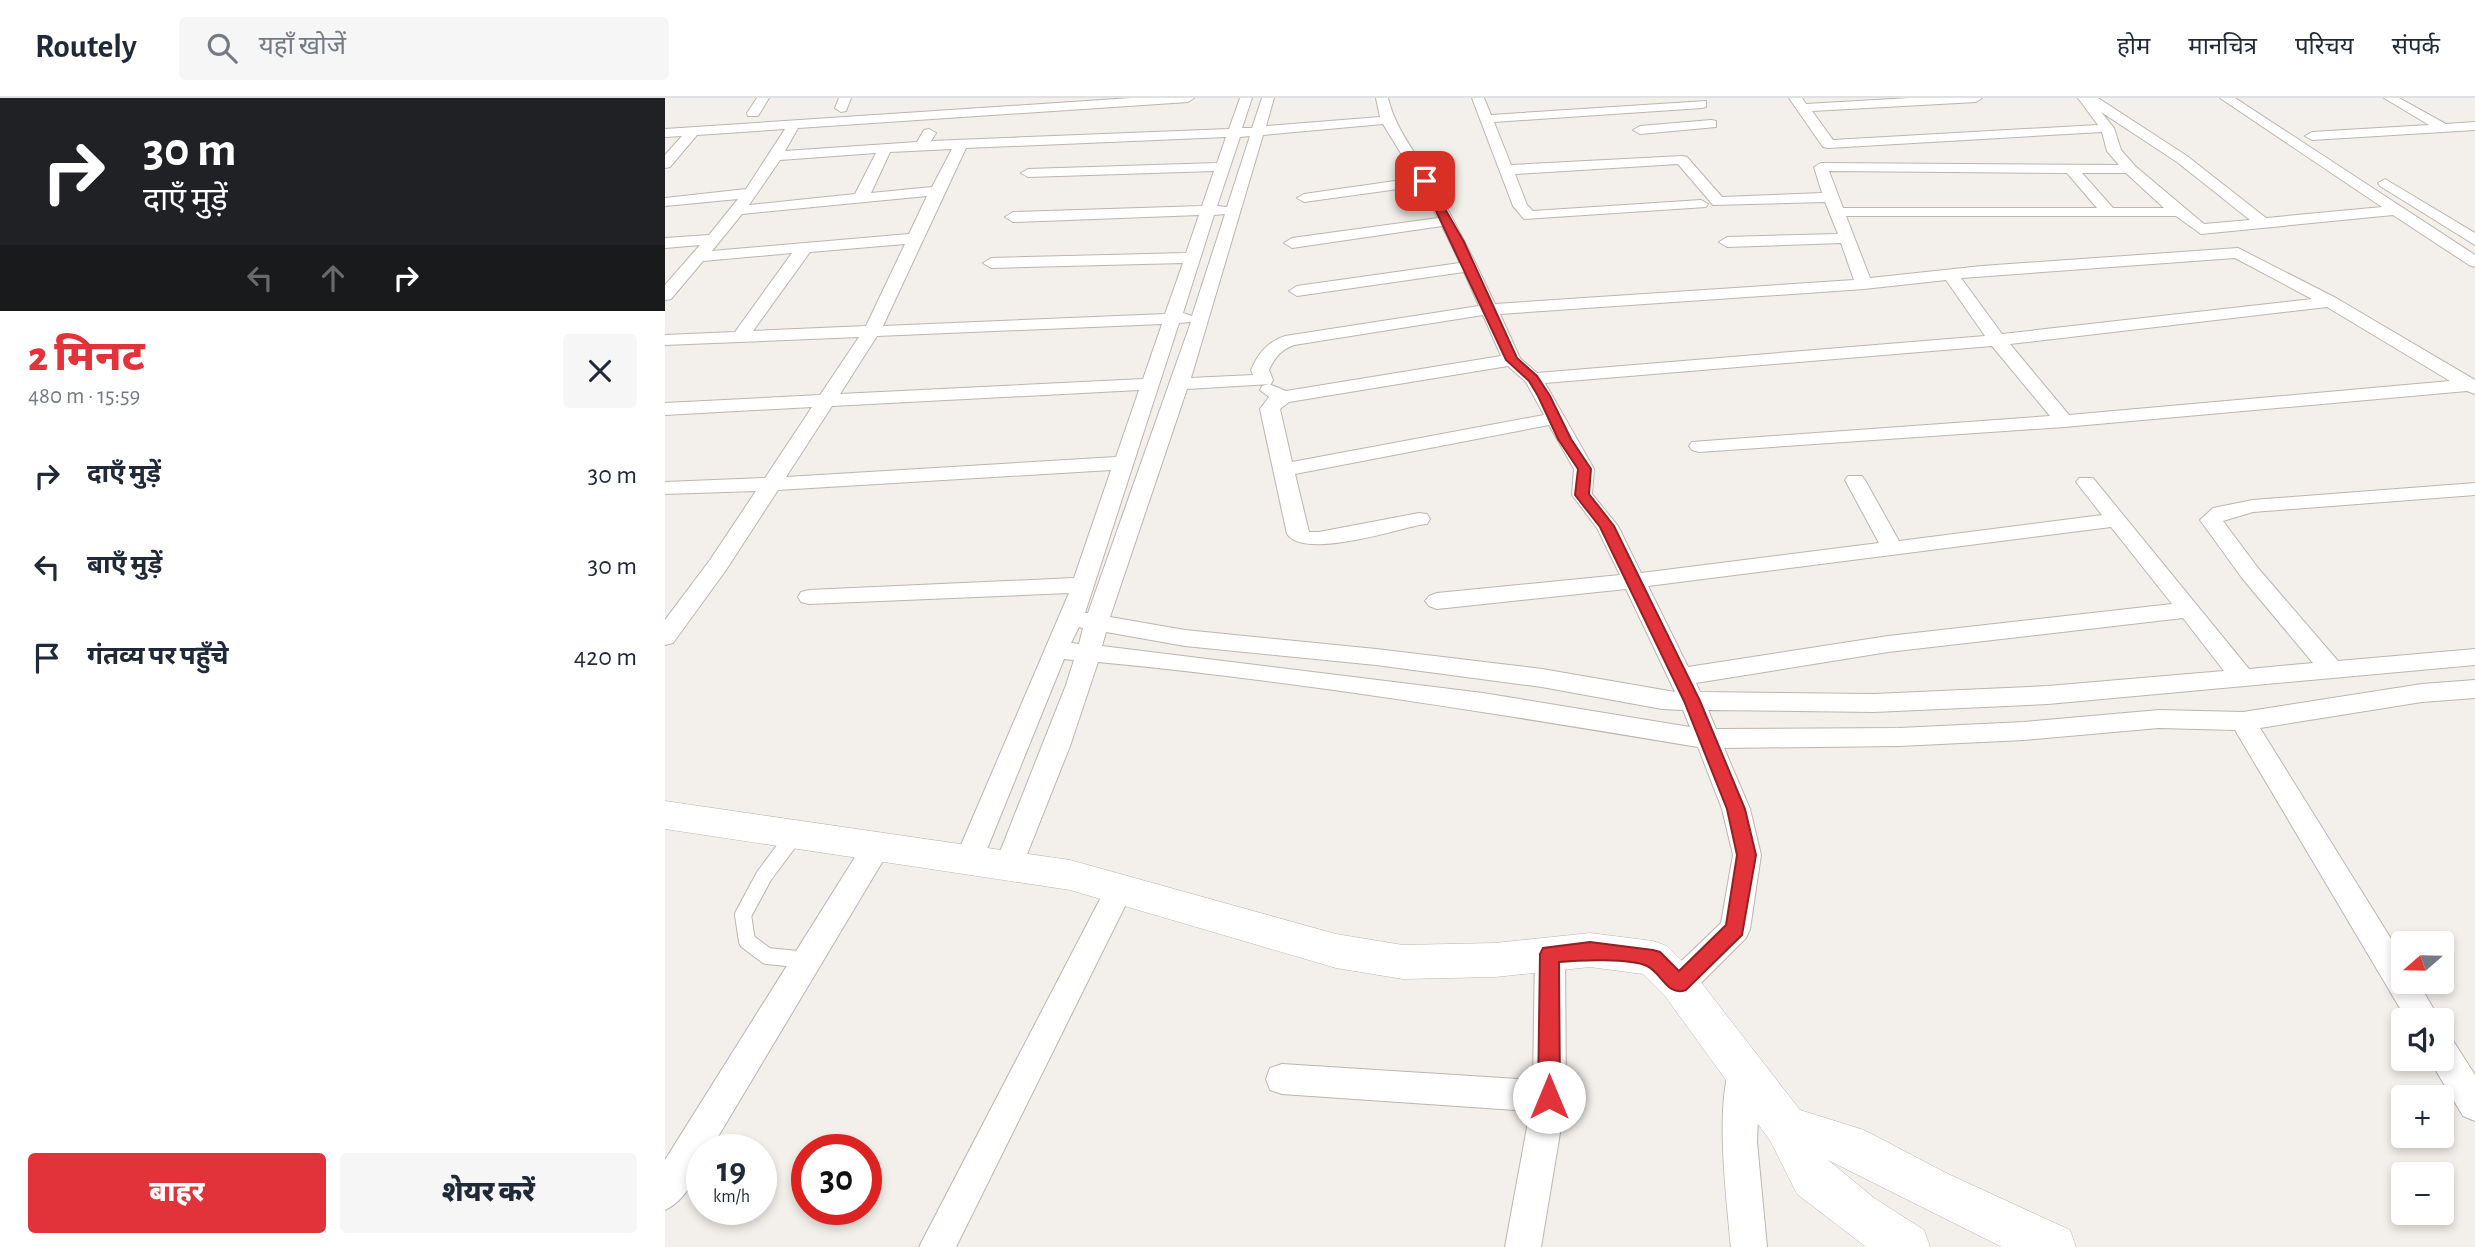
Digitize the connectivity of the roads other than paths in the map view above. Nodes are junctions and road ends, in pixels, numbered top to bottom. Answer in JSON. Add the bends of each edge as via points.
{"nodes":[{"id":1,"x":990,"y":98,"type":"edge"},
{"id":2,"x":1188,"y":98,"type":"edge"},
{"id":3,"x":1246,"y":98,"type":"edge"},
{"id":4,"x":1268,"y":98,"type":"edge"},
{"id":5,"x":1382,"y":98,"type":"edge"},
{"id":6,"x":1478,"y":98,"type":"edge"},
{"id":7,"x":1976,"y":98,"type":"edge"},
{"id":8,"x":2087,"y":98,"type":"edge"},
{"id":9,"x":2226,"y":98,"type":"edge"},
{"id":10,"x":2252,"y":98,"type":"edge"},
{"id":11,"x":2390,"y":98,"type":"edge"},
{"id":12,"x":1922,"y":99,"type":"edge"},
{"id":13,"x":843,"y":103,"type":"edge"},
{"id":14,"x":1063,"y":103,"type":"edge"},
{"id":15,"x":1799,"y":103,"type":"edge"},
{"id":16,"x":1624,"y":104,"type":"edge"},
{"id":17,"x":1702,"y":104,"type":"dead end"},
{"id":18,"x":760,"y":110,"type":"edge"},
{"id":19,"x":940,"y":115,"type":"junction"},
{"id":20,"x":1485,"y":119,"type":"junction"},
{"id":21,"x":1387,"y":120,"type":"junction"},
{"id":22,"x":794,"y":124,"type":"junction"},
{"id":23,"x":1711,"y":124,"type":"dead end"},
{"id":24,"x":2475,"y":126,"type":"edge"},
{"id":25,"x":2107,"y":128,"type":"junction"},
{"id":26,"x":2445,"y":128,"type":"junction"},
{"id":27,"x":1640,"y":130,"type":"junction"},
{"id":28,"x":693,"y":131,"type":"junction"},
{"id":29,"x":1260,"y":131,"type":"junction"},
{"id":30,"x":665,"y":132,"type":"edge"},
{"id":31,"x":1235,"y":134,"type":"junction"},
{"id":32,"x":1959,"y":136,"type":"junction"},
{"id":33,"x":2312,"y":136,"type":"junction"},
{"id":34,"x":1648,"y":142,"type":"dead end"},
{"id":35,"x":961,"y":144,"type":"junction"},
{"id":36,"x":1828,"y":144,"type":"junction"},
{"id":37,"x":922,"y":146,"type":"junction"},
{"id":38,"x":884,"y":150,"type":"junction"},
{"id":39,"x":2335,"y":151,"type":"dead end"},
{"id":40,"x":777,"y":156,"type":"junction"},
{"id":41,"x":665,"y":164,"type":"edge"},
{"id":42,"x":1223,"y":167,"type":"junction"},
{"id":43,"x":1821,"y":167,"type":"junction"},
{"id":44,"x":2071,"y":169,"type":"junction"},
{"id":45,"x":2130,"y":169,"type":"junction"},
{"id":46,"x":1506,"y":170,"type":"junction"},
{"id":47,"x":1028,"y":173,"type":"dead end"},
{"id":48,"x":2370,"y":173,"type":"dead end"},
{"id":49,"x":1425,"y":181,"type":"junction"},
{"id":50,"x":937,"y":191,"type":"junction"},
{"id":51,"x":749,"y":193,"type":"junction"},
{"id":52,"x":1831,"y":197,"type":"junction"},
{"id":53,"x":861,"y":198,"type":"junction"},
{"id":54,"x":1304,"y":198,"type":"dead end"},
{"id":55,"x":665,"y":202,"type":"edge"},
{"id":56,"x":1701,"y":204,"type":"dead end"},
{"id":57,"x":740,"y":210,"type":"junction"},
{"id":58,"x":1232,"y":210,"type":"junction"},
{"id":59,"x":1209,"y":211,"type":"junction"},
{"id":60,"x":2397,"y":211,"type":"junction"},
{"id":61,"x":1838,"y":212,"type":"junction"},
{"id":62,"x":2109,"y":212,"type":"junction"},
{"id":63,"x":2180,"y":212,"type":"junction"},
{"id":64,"x":1013,"y":216,"type":"dead end"},
{"id":65,"x":1447,"y":221,"type":"junction"},
{"id":66,"x":2262,"y":222,"type":"junction"},
{"id":67,"x":2201,"y":229,"type":"junction"},
{"id":68,"x":915,"y":238,"type":"junction"},
{"id":69,"x":1847,"y":238,"type":"junction"},
{"id":70,"x":714,"y":239,"type":"junction"},
{"id":71,"x":2475,"y":240,"type":"edge"},
{"id":72,"x":1727,"y":242,"type":"dead end"},
{"id":73,"x":665,"y":243,"type":"edge"},
{"id":74,"x":1292,"y":243,"type":"dead end"},
{"id":75,"x":806,"y":246,"type":"junction"},
{"id":76,"x":2238,"y":253,"type":"junction"},
{"id":77,"x":699,"y":257,"type":"junction"},
{"id":78,"x":1193,"y":258,"type":"junction"},
{"id":79,"x":2475,"y":262,"type":"edge"},
{"id":80,"x":991,"y":264,"type":"dead end"},
{"id":81,"x":1470,"y":266,"type":"junction"},
{"id":82,"x":1951,"y":276,"type":"junction"},
{"id":83,"x":1864,"y":284,"type":"junction"},
{"id":84,"x":1297,"y":291,"type":"dead end"},
{"id":85,"x":665,"y":295,"type":"edge"},
{"id":86,"x":2330,"y":302,"type":"junction"},
{"id":87,"x":1491,"y":309,"type":"junction"},
{"id":88,"x":1201,"y":317,"type":"junction"},
{"id":89,"x":1171,"y":319,"type":"junction"},
{"id":90,"x":872,"y":331,"type":"junction"},
{"id":91,"x":739,"y":338,"type":"junction"},
{"id":92,"x":665,"y":340,"type":"edge"},
{"id":93,"x":1997,"y":340,"type":"junction"},
{"id":94,"x":1512,"y":360,"type":"junction"},
{"id":95,"x":1533,"y":379,"type":"junction"},
{"id":96,"x":1263,"y":380,"type":"junction"},
{"id":97,"x":1151,"y":384,"type":"junction"},
{"id":98,"x":1180,"y":384,"type":"junction"},
{"id":99,"x":2472,"y":386,"type":"edge"},
{"id":100,"x":1284,"y":397,"type":"junction"},
{"id":101,"x":825,"y":402,"type":"junction"},
{"id":102,"x":665,"y":409,"type":"edge"},
{"id":103,"x":1556,"y":418,"type":"junction"},
{"id":104,"x":2064,"y":421,"type":"junction"},
{"id":105,"x":1699,"y":446,"type":"dead end"},
{"id":106,"x":1123,"y":463,"type":"junction"},
{"id":107,"x":1283,"y":470,"type":"junction"},
{"id":108,"x":1855,"y":481,"type":"dead end"},
{"id":109,"x":2085,"y":482,"type":"dead end"},
{"id":110,"x":771,"y":485,"type":"junction"},
{"id":111,"x":665,"y":488,"type":"edge"},
{"id":112,"x":2475,"y":489,"type":"edge"},
{"id":113,"x":1419,"y":519,"type":"dead end"},
{"id":114,"x":2116,"y":520,"type":"junction"},
{"id":115,"x":1893,"y":549,"type":"junction"},
{"id":116,"x":1633,"y":581,"type":"junction"},
{"id":117,"x":1083,"y":585,"type":"junction"},
{"id":118,"x":809,"y":597,"type":"dead end"},
{"id":119,"x":1437,"y":601,"type":"dead end"},
{"id":120,"x":2189,"y":610,"type":"junction"},
{"id":121,"x":1072,"y":618,"type":"junction"},
{"id":122,"x":1096,"y":623,"type":"junction"},
{"id":123,"x":665,"y":637,"type":"edge"},
{"id":124,"x":1056,"y":650,"type":"junction"},
{"id":125,"x":1089,"y":655,"type":"junction"},
{"id":126,"x":2475,"y":657,"type":"edge"},
{"id":127,"x":2333,"y":671,"type":"junction"},
{"id":128,"x":1680,"y":677,"type":"junction"},
{"id":129,"x":2244,"y":679,"type":"junction"},
{"id":130,"x":2475,"y":689,"type":"edge"},
{"id":131,"x":1692,"y":701,"type":"junction"},
{"id":132,"x":2243,"y":721,"type":"junction"},
{"id":133,"x":1707,"y":739,"type":"junction"},
{"id":134,"x":665,"y":815,"type":"edge"},
{"id":135,"x":795,"y":834,"type":"junction"},
{"id":136,"x":877,"y":846,"type":"junction"},
{"id":137,"x":969,"y":859,"type":"junction"},
{"id":138,"x":1007,"y":867,"type":"junction"},
{"id":139,"x":1120,"y":888,"type":"junction"},
{"id":140,"x":1550,"y":954,"type":"junction"},
{"id":141,"x":807,"y":960,"type":"junction"},
{"id":142,"x":1679,"y":984,"type":"junction"},
{"id":143,"x":2417,"y":1008,"type":"edge"},
{"id":144,"x":2454,"y":1070,"type":"edge"},
{"id":145,"x":1744,"y":1072,"type":"junction"},
{"id":146,"x":1282,"y":1079,"type":"dead end"},
{"id":147,"x":1549,"y":1097,"type":"junction"},
{"id":148,"x":2475,"y":1105,"type":"edge"},
{"id":149,"x":1786,"y":1127,"type":"junction"},
{"id":150,"x":665,"y":1192,"type":"edge"},
{"id":151,"x":937,"y":1247,"type":"edge"},
{"id":152,"x":1523,"y":1247,"type":"edge"},
{"id":153,"x":1749,"y":1247,"type":"edge"},
{"id":154,"x":1907,"y":1247,"type":"edge"},
{"id":155,"x":2053,"y":1247,"type":"edge"}],
"edges":[{"from":1,"to":13,"type":"street"},
{"from":2,"to":14,"type":"street"},
{"from":3,"to":31,"type":"street"},
{"from":4,"to":29,"type":"street"},
{"from":5,"to":21,"type":"street"},
{"from":6,"to":20,"type":"street"},
{"from":7,"to":12,"type":"street"},
{"from":8,"to":25,"type":"street"},
{"from":8,"to":66,"type":"street","via":[[2182,159]]},
{"from":9,"to":60,"type":"street"},
{"from":10,"to":33,"type":"street"},
{"from":11,"to":26,"type":"street"},
{"from":12,"to":15,"type":"street"},
{"from":12,"to":32,"type":"street"},
{"from":13,"to":18,"type":"street"},
{"from":14,"to":19,"type":"street"},
{"from":15,"to":36,"type":"street"},
{"from":16,"to":17,"type":"street"},
{"from":16,"to":20,"type":"street"},
{"from":16,"to":27,"type":"street"},
{"from":19,"to":22,"type":"street"},
{"from":19,"to":37,"type":"street"},
{"from":20,"to":46,"type":"street"},
{"from":21,"to":29,"type":"street"},
{"from":21,"to":49,"type":"street"},
{"from":22,"to":28,"type":"street"},
{"from":22,"to":40,"type":"street"},
{"from":23,"to":27,"type":"street"},
{"from":24,"to":26,"type":"street"},
{"from":25,"to":32,"type":"street"},
{"from":25,"to":45,"type":"street","via":[[2114,151]]},
{"from":26,"to":33,"type":"street"},
{"from":27,"to":34,"type":"street"},
{"from":28,"to":30,"type":"street"},
{"from":28,"to":41,"type":"street"},
{"from":29,"to":31,"type":"street"},
{"from":29,"to":58,"type":"street"},
{"from":31,"to":35,"type":"street"},
{"from":31,"to":42,"type":"street"},
{"from":32,"to":36,"type":"street"},
{"from":33,"to":39,"type":"street"},
{"from":35,"to":37,"type":"street"},
{"from":35,"to":50,"type":"street"},
{"from":36,"to":43,"type":"street"},
{"from":37,"to":38,"type":"street"},
{"from":38,"to":40,"type":"street"},
{"from":38,"to":53,"type":"street"},
{"from":40,"to":51,"type":"street"},
{"from":42,"to":47,"type":"street"},
{"from":42,"to":59,"type":"street"},
{"from":43,"to":44,"type":"street"},
{"from":43,"to":52,"type":"street"},
{"from":44,"to":45,"type":"street"},
{"from":44,"to":62,"type":"street"},
{"from":45,"to":63,"type":"street"},
{"from":46,"to":52,"type":"street","via":[[1682,160],[1718,202]]},
{"from":46,"to":56,"type":"street","via":[[1520,206],[1529,216]]},
{"from":48,"to":71,"type":"street"},
{"from":49,"to":54,"type":"street"},
{"from":49,"to":65,"type":"street"},
{"from":50,"to":53,"type":"street"},
{"from":50,"to":68,"type":"street"},
{"from":51,"to":55,"type":"street"},
{"from":51,"to":57,"type":"street"},
{"from":52,"to":61,"type":"street"},
{"from":53,"to":57,"type":"street"},
{"from":57,"to":70,"type":"street"},
{"from":58,"to":59,"type":"street"},
{"from":58,"to":88,"type":"street"},
{"from":59,"to":64,"type":"street"},
{"from":59,"to":78,"type":"street"},
{"from":60,"to":66,"type":"street"},
{"from":60,"to":79,"type":"street"},
{"from":61,"to":62,"type":"street"},
{"from":61,"to":69,"type":"street"},
{"from":62,"to":63,"type":"street"},
{"from":63,"to":67,"type":"street"},
{"from":65,"to":74,"type":"street"},
{"from":65,"to":81,"type":"street"},
{"from":66,"to":67,"type":"street"},
{"from":67,"to":76,"type":"street"},
{"from":68,"to":75,"type":"street"},
{"from":68,"to":90,"type":"street"},
{"from":69,"to":72,"type":"street"},
{"from":69,"to":83,"type":"street"},
{"from":70,"to":73,"type":"street"},
{"from":70,"to":77,"type":"street"},
{"from":75,"to":77,"type":"street"},
{"from":75,"to":91,"type":"street"},
{"from":76,"to":82,"type":"street"},
{"from":76,"to":86,"type":"street"},
{"from":77,"to":85,"type":"street"},
{"from":78,"to":80,"type":"street"},
{"from":78,"to":89,"type":"street"},
{"from":81,"to":84,"type":"street"},
{"from":81,"to":87,"type":"street"},
{"from":82,"to":83,"type":"street"},
{"from":82,"to":93,"type":"street"},
{"from":83,"to":87,"type":"street"},
{"from":86,"to":93,"type":"street"},
{"from":86,"to":99,"type":"street"},
{"from":87,"to":94,"type":"street"},
{"from":87,"to":96,"type":"street","via":[[1291,340],[1266,355],[1260,370]]},
{"from":88,"to":89,"type":"street"},
{"from":88,"to":98,"type":"street"},
{"from":89,"to":90,"type":"street"},
{"from":89,"to":97,"type":"street"},
{"from":90,"to":91,"type":"street"},
{"from":90,"to":101,"type":"street"},
{"from":91,"to":92,"type":"street"},
{"from":93,"to":95,"type":"street"},
{"from":93,"to":104,"type":"street"},
{"from":94,"to":95,"type":"street"},
{"from":94,"to":100,"type":"street"},
{"from":95,"to":103,"type":"street"},
{"from":96,"to":98,"type":"street"},
{"from":96,"to":100,"type":"street","via":[[1270,391]]},
{"from":97,"to":101,"type":"street"},
{"from":97,"to":106,"type":"street"},
{"from":98,"to":122,"type":"street"},
{"from":99,"to":104,"type":"street"},
{"from":100,"to":107,"type":"street","via":[[1270,409]]},
{"from":101,"to":102,"type":"street"},
{"from":101,"to":110,"type":"street"},
{"from":103,"to":107,"type":"street"},
{"from":103,"to":116,"type":"street","via":[[1584,469],[1582,495],[1607,526]]},
{"from":104,"to":105,"type":"street"},
{"from":106,"to":110,"type":"street"},
{"from":106,"to":117,"type":"street"},
{"from":107,"to":113,"type":"street","via":[[1298,534],[1304,538]]},
{"from":108,"to":115,"type":"street"},
{"from":109,"to":114,"type":"street"},
{"from":110,"to":111,"type":"street"},
{"from":110,"to":123,"type":"street"},
{"from":112,"to":127,"type":"street","via":[[2253,506],[2220,513],[2210,520]]},
{"from":114,"to":115,"type":"street"},
{"from":114,"to":120,"type":"street"},
{"from":115,"to":116,"type":"street"},
{"from":116,"to":119,"type":"street"},
{"from":116,"to":128,"type":"street"},
{"from":117,"to":118,"type":"street"},
{"from":117,"to":121,"type":"street"},
{"from":120,"to":128,"type":"street","via":[[1888,644]]},
{"from":120,"to":129,"type":"street"},
{"from":121,"to":122,"type":"street"},
{"from":121,"to":124,"type":"street"},
{"from":122,"to":125,"type":"street"},
{"from":122,"to":131,"type":"street"},
{"from":124,"to":125,"type":"street"},
{"from":124,"to":137,"type":"street"},
{"from":125,"to":133,"type":"street","via":[[1164,660],[1483,702]]},
{"from":125,"to":138,"type":"street","via":[[1051,765]]},
{"from":126,"to":127,"type":"street"},
{"from":127,"to":129,"type":"street"},
{"from":128,"to":131,"type":"street"},
{"from":129,"to":131,"type":"street","via":[[1874,703]]},
{"from":130,"to":132,"type":"street"},
{"from":131,"to":133,"type":"street"},
{"from":132,"to":133,"type":"street","via":[[2159,719],[1927,736]]},
{"from":132,"to":143,"type":"street"},
{"from":133,"to":142,"type":"street","via":[[1736,809],[1747,855],[1735,929]]},
{"from":134,"to":135,"type":"street"},
{"from":135,"to":136,"type":"street"},
{"from":135,"to":141,"type":"lane","via":[[743,915],[747,941],[767,956]]},
{"from":136,"to":137,"type":"street"},
{"from":136,"to":141,"type":"street"},
{"from":137,"to":138,"type":"street"},
{"from":138,"to":139,"type":"street","via":[[1070,874]]},
{"from":139,"to":140,"type":"street","via":[[1336,951],[1403,962]]},
{"from":139,"to":151,"type":"street"},
{"from":140,"to":142,"type":"street","via":[[1590,950],[1653,958]]},
{"from":140,"to":147,"type":"street"},
{"from":141,"to":150,"type":"street"},
{"from":142,"to":145,"type":"street"},
{"from":144,"to":148,"type":"street"},
{"from":145,"to":149,"type":"street"},
{"from":145,"to":153,"type":"street","via":[[1740,1142]]},
{"from":146,"to":147,"type":"street"},
{"from":147,"to":152,"type":"street"},
{"from":149,"to":154,"type":"street","via":[[1813,1178]]},
{"from":149,"to":155,"type":"street","via":[[1848,1145]]}]}
